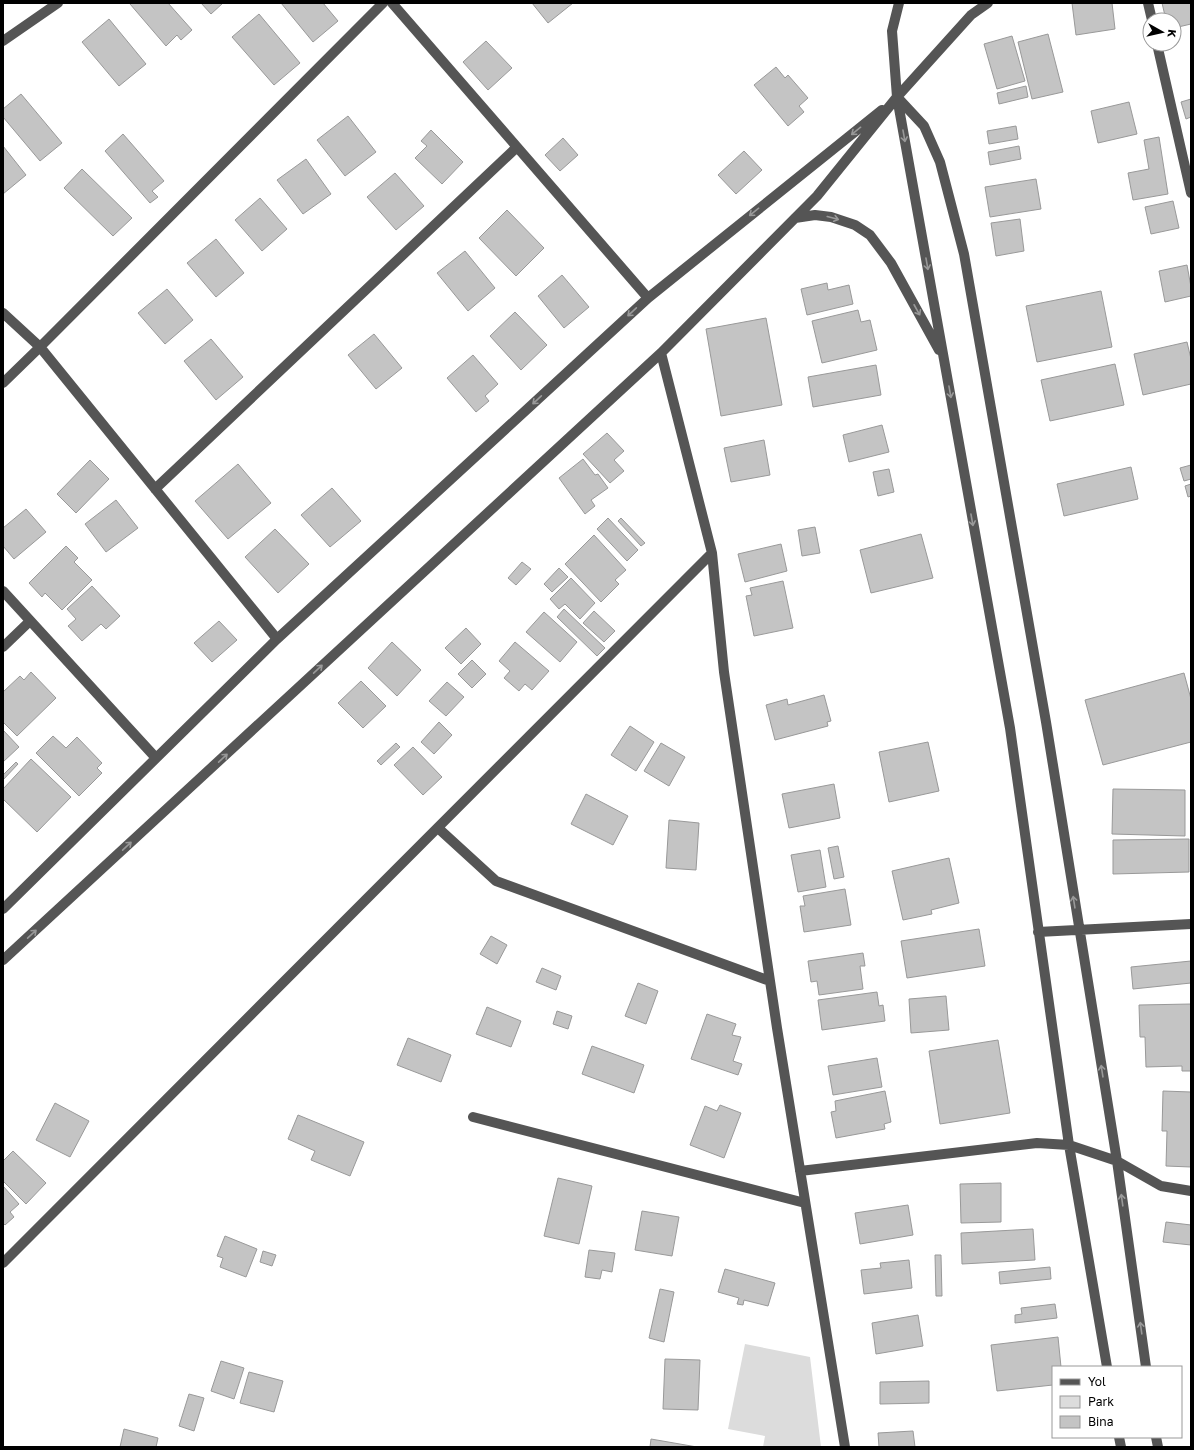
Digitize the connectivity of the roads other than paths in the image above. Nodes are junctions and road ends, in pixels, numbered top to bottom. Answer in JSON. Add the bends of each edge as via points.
{"nodes":[{"id":1,"x":58,"y":3,"type":"edge"},
{"id":2,"x":382,"y":3,"type":"edge"},
{"id":3,"x":392,"y":3,"type":"edge"},
{"id":4,"x":899,"y":3,"type":"edge"},
{"id":5,"x":988,"y":3,"type":"edge"},
{"id":6,"x":3,"y":41,"type":"edge"},
{"id":7,"x":1159,"y":52,"type":"edge"},
{"id":8,"x":897,"y":97,"type":"junction"},
{"id":9,"x":517,"y":147,"type":"junction"},
{"id":10,"x":1191,"y":193,"type":"edge"},
{"id":11,"x":795,"y":218,"type":"junction"},
{"id":12,"x":648,"y":298,"type":"junction"},
{"id":13,"x":3,"y":312,"type":"edge"},
{"id":14,"x":40,"y":347,"type":"junction"},
{"id":15,"x":662,"y":353,"type":"junction"},
{"id":16,"x":944,"y":358,"type":"junction"},
{"id":17,"x":3,"y":383,"type":"edge"},
{"id":18,"x":155,"y":489,"type":"junction"},
{"id":19,"x":712,"y":553,"type":"junction"},
{"id":20,"x":3,"y":591,"type":"edge"},
{"id":21,"x":30,"y":621,"type":"junction"},
{"id":22,"x":277,"y":639,"type":"junction"},
{"id":23,"x":3,"y":647,"type":"edge"},
{"id":24,"x":156,"y":758,"type":"junction"},
{"id":25,"x":438,"y":828,"type":"junction"},
{"id":26,"x":3,"y":908,"type":"edge"},
{"id":27,"x":1191,"y":924,"type":"edge"},
{"id":28,"x":1078,"y":930,"type":"junction"},
{"id":29,"x":1038,"y":932,"type":"junction"},
{"id":30,"x":3,"y":960,"type":"edge"},
{"id":31,"x":770,"y":981,"type":"junction"},
{"id":32,"x":473,"y":1117,"type":"dead end"},
{"id":33,"x":1069,"y":1145,"type":"junction"},
{"id":34,"x":1117,"y":1161,"type":"junction"},
{"id":35,"x":800,"y":1171,"type":"junction"},
{"id":36,"x":1191,"y":1191,"type":"edge"},
{"id":37,"x":805,"y":1203,"type":"junction"},
{"id":38,"x":3,"y":1263,"type":"edge"},
{"id":39,"x":1107,"y":1366,"type":"edge"},
{"id":40,"x":1146,"y":1366,"type":"edge"},
{"id":41,"x":845,"y":1447,"type":"edge"}],
"edges":[{"from":1,"to":6,"type":"street"},
{"from":2,"to":14,"type":"street"},
{"from":3,"to":9,"type":"street"},
{"from":4,"to":8,"type":"street","via":[[892,31]]},
{"from":5,"to":8,"type":"street","via":[[971,15]]},
{"from":7,"to":10,"type":"street"},
{"from":8,"to":11,"type":"street","via":[[817,196]]},
{"from":8,"to":12,"type":"street","one_way":true},
{"from":8,"to":16,"type":"street","one_way":true},
{"from":28,"to":8,"type":"street","one_way":true,"via":[[1046,722],[964,254],[940,162],[924,126]]},
{"from":9,"to":12,"type":"street"},
{"from":9,"to":18,"type":"street"},
{"from":11,"to":15,"type":"street"},
{"from":11,"to":16,"type":"street","one_way":true,"via":[[816,215],[831,217],[855,225],[870,235],[891,263]]},
{"from":12,"to":22,"type":"street","one_way":true},
{"from":13,"to":14,"type":"street"},
{"from":14,"to":17,"type":"street"},
{"from":14,"to":18,"type":"street"},
{"from":15,"to":19,"type":"street"},
{"from":30,"to":15,"type":"street","one_way":true},
{"from":16,"to":29,"type":"street","one_way":true,"via":[[1010,728]]},
{"from":18,"to":22,"type":"street"},
{"from":19,"to":25,"type":"street"},
{"from":19,"to":31,"type":"street","via":[[724,672]]},
{"from":20,"to":21,"type":"street"},
{"from":21,"to":23,"type":"street"},
{"from":21,"to":24,"type":"street"},
{"from":22,"to":24,"type":"street"},
{"from":24,"to":26,"type":"street"},
{"from":25,"to":31,"type":"street","via":[[496,881]]},
{"from":25,"to":38,"type":"street"},
{"from":27,"to":28,"type":"street"},
{"from":28,"to":29,"type":"street"},
{"from":34,"to":28,"type":"street","one_way":true},
{"from":29,"to":33,"type":"street"},
{"from":31,"to":35,"type":"street"},
{"from":32,"to":37,"type":"street"},
{"from":33,"to":34,"type":"street"},
{"from":33,"to":35,"type":"street","via":[[1037,1143]]},
{"from":33,"to":39,"type":"street"},
{"from":34,"to":36,"type":"street","via":[[1162,1186]]},
{"from":40,"to":34,"type":"street","one_way":true},
{"from":35,"to":37,"type":"street"},
{"from":37,"to":41,"type":"street"}]}
